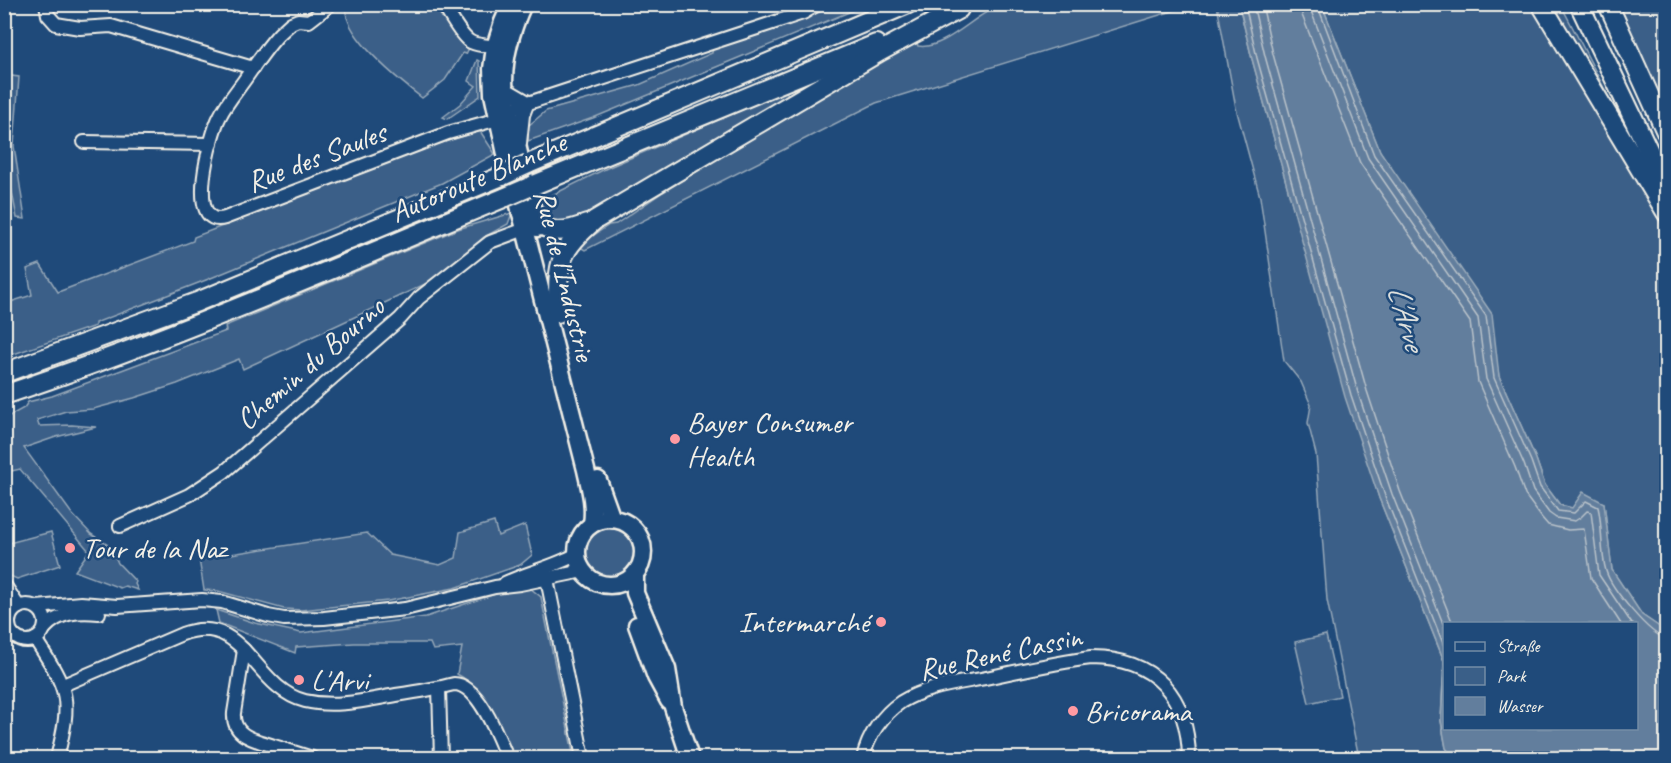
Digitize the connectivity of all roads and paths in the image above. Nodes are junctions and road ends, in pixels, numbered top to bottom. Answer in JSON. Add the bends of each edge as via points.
{"nodes":[{"id":1,"x":46,"y":4,"type":"edge"},
{"id":2,"x":331,"y":4,"type":"edge"},
{"id":3,"x":442,"y":4,"type":"edge"},
{"id":4,"x":511,"y":4,"type":"edge"},
{"id":5,"x":524,"y":4,"type":"edge"},
{"id":6,"x":818,"y":4,"type":"edge"},
{"id":7,"x":908,"y":4,"type":"edge"},
{"id":8,"x":1541,"y":4,"type":"edge"},
{"id":9,"x":1579,"y":4,"type":"edge"},
{"id":10,"x":1608,"y":4,"type":"edge"},
{"id":11,"x":965,"y":7,"type":"edge"},
{"id":12,"x":496,"y":50,"type":"junction"},
{"id":13,"x":253,"y":68,"type":"junction"},
{"id":14,"x":504,"y":88,"type":"junction"},
{"id":15,"x":528,"y":102,"type":"junction"},
{"id":16,"x":501,"y":114,"type":"junction"},
{"id":17,"x":1666,"y":132,"type":"edge"},
{"id":18,"x":84,"y":142,"type":"dead end"},
{"id":19,"x":211,"y":144,"type":"junction"},
{"id":20,"x":523,"y":159,"type":"junction"},
{"id":21,"x":1666,"y":187,"type":"edge"},
{"id":22,"x":1666,"y":212,"type":"edge"},
{"id":23,"x":595,"y":220,"type":"junction"},
{"id":24,"x":527,"y":221,"type":"junction"},
{"id":25,"x":558,"y":313,"type":"junction"},
{"id":26,"x":4,"y":373,"type":"edge"},
{"id":27,"x":4,"y":395,"type":"edge"},
{"id":28,"x":612,"y":519,"type":"junction"},
{"id":29,"x":592,"y":524,"type":"junction"},
{"id":30,"x":120,"y":526,"type":"dead end"},
{"id":31,"x":577,"y":554,"type":"junction"},
{"id":32,"x":583,"y":571,"type":"junction"},
{"id":33,"x":635,"y":574,"type":"junction"},
{"id":34,"x":547,"y":579,"type":"junction"},
{"id":35,"x":4,"y":584,"type":"edge"},
{"id":36,"x":617,"y":584,"type":"junction"},
{"id":37,"x":495,"y":587,"type":"junction"},
{"id":38,"x":176,"y":603,"type":"junction"},
{"id":39,"x":19,"y":607,"type":"junction"},
{"id":40,"x":37,"y":607,"type":"junction"},
{"id":41,"x":7,"y":619,"type":"edge"},
{"id":42,"x":45,"y":628,"type":"junction"},
{"id":43,"x":9,"y":635,"type":"edge"},
{"id":44,"x":35,"y":639,"type":"junction"},
{"id":45,"x":244,"y":650,"type":"junction"},
{"id":46,"x":63,"y":685,"type":"junction"},
{"id":47,"x":439,"y":688,"type":"junction"},
{"id":48,"x":673,"y":707,"type":"junction"},
{"id":49,"x":57,"y":759,"type":"edge"},
{"id":50,"x":312,"y":759,"type":"edge"},
{"id":51,"x":441,"y":759,"type":"edge"},
{"id":52,"x":507,"y":759,"type":"edge"},
{"id":53,"x":582,"y":759,"type":"edge"},
{"id":54,"x":690,"y":759,"type":"edge"},
{"id":55,"x":863,"y":759,"type":"edge"},
{"id":56,"x":1190,"y":759,"type":"edge"}],
"edges":[{"from":1,"to":13,"type":"street","via":[[49,18],[56,24],[80,28],[111,26]]},
{"from":2,"to":13,"type":"street","name":"Rue des Saules","via":[[309,21],[291,22]]},
{"from":3,"to":12,"type":"street","via":[[467,39]]},
{"from":4,"to":12,"type":"main road","name":"Rue de l'Industrie"},
{"from":5,"to":12,"type":"main road","name":"Rue de l'Industrie"},
{"from":6,"to":15,"type":"street","name":"Rue des Saules","via":[[803,13]]},
{"from":7,"to":20,"type":"highway","name":"Autoroute Blanche"},
{"from":8,"to":22,"type":"highway"},
{"from":9,"to":21,"type":"highway"},
{"from":10,"to":17,"type":"highway"},
{"from":11,"to":23,"type":"highway","via":[[881,51]]},
{"from":11,"to":27,"type":"highway","name":"Autoroute Blanche","bridge":true,"via":[[217,316]]},
{"from":12,"to":14,"type":"main road","name":"Rue de l'Industrie"},
{"from":12,"to":16,"type":"main road","name":"Rue de l'Industrie","via":[[493,83]]},
{"from":13,"to":19,"type":"street","name":"Rue des Saules","via":[[219,118]]},
{"from":14,"to":15,"type":"street"},
{"from":14,"to":16,"type":"main road","name":"Rue de l'Industrie"},
{"from":15,"to":16,"type":"street","name":"Rue des Saules"},
{"from":15,"to":20,"type":"street","via":[[522,121]]},
{"from":16,"to":19,"type":"street","name":"Rue des Saules","via":[[220,220],[207,214],[203,204]]},
{"from":16,"to":20,"type":"main road","name":"Rue de l'Industrie"},
{"from":16,"to":24,"type":"main road","name":"Rue de l'Industrie"},
{"from":18,"to":19,"type":"street","name":"Rue des Saules"},
{"from":20,"to":24,"type":"main road","name":"Rue de l'Industrie"},
{"from":20,"to":26,"type":"highway","name":"Autoroute Blanche","bridge":true,"via":[[502,176],[197,302]]},
{"from":23,"to":24,"type":"highway","via":[[557,231]]},
{"from":23,"to":25,"type":"highway","via":[[572,242],[561,261]]},
{"from":24,"to":25,"type":"main road","name":"Rue de l'Industrie"},
{"from":24,"to":29,"type":"main road","name":"Rue de l'Industrie","via":[[593,499]]},
{"from":24,"to":30,"type":"street","name":"Chemin du Bourno","via":[[490,242],[419,298],[400,319],[216,478],[189,495]]},
{"from":25,"to":28,"type":"main road","name":"Rue de l'Industrie","via":[[594,467]]},
{"from":28,"to":29,"type":"main road"},
{"from":28,"to":33,"type":"main road","via":[[629,524],[640,537],[643,555]]},
{"from":29,"to":31,"type":"main road","via":[[579,539]]},
{"from":31,"to":32,"type":"main road"},
{"from":31,"to":37,"type":"street"},
{"from":32,"to":34,"type":"street"},
{"from":32,"to":36,"type":"main road","via":[[598,582]]},
{"from":33,"to":36,"type":"main road"},
{"from":33,"to":48,"type":"main road","via":[[635,593],[667,669]]},
{"from":34,"to":37,"type":"street"},
{"from":34,"to":53,"type":"street"},
{"from":35,"to":39,"type":"street"},
{"from":36,"to":48,"type":"main road","via":[[656,677]]},
{"from":37,"to":38,"type":"street","via":[[405,609],[302,619],[268,616],[213,601]]},
{"from":38,"to":40,"type":"street"},
{"from":38,"to":42,"type":"street","via":[[120,614],[72,613],[58,617]]},
{"from":39,"to":40,"type":"street"},
{"from":39,"to":41,"type":"street"},
{"from":40,"to":42,"type":"street","via":[[44,616]]},
{"from":41,"to":43,"type":"street"},
{"from":42,"to":44,"type":"street"},
{"from":43,"to":44,"type":"street"},
{"from":44,"to":46,"type":"street"},
{"from":45,"to":46,"type":"street","via":[[220,632],[198,629]]},
{"from":45,"to":47,"type":"street","via":[[280,690],[317,703],[357,702]]},
{"from":45,"to":50,"type":"street","via":[[234,712],[236,726],[249,739]]},
{"from":46,"to":49,"type":"street","via":[[67,714]]},
{"from":47,"to":51,"type":"street"},
{"from":47,"to":52,"type":"street","via":[[465,686],[491,720]]},
{"from":48,"to":54,"type":"main road"},
{"from":55,"to":56,"type":"street","name":"Rue René Cassin","via":[[880,722],[914,696],[1043,666],[1107,658],[1135,664],[1169,691],[1187,728]]}]}
